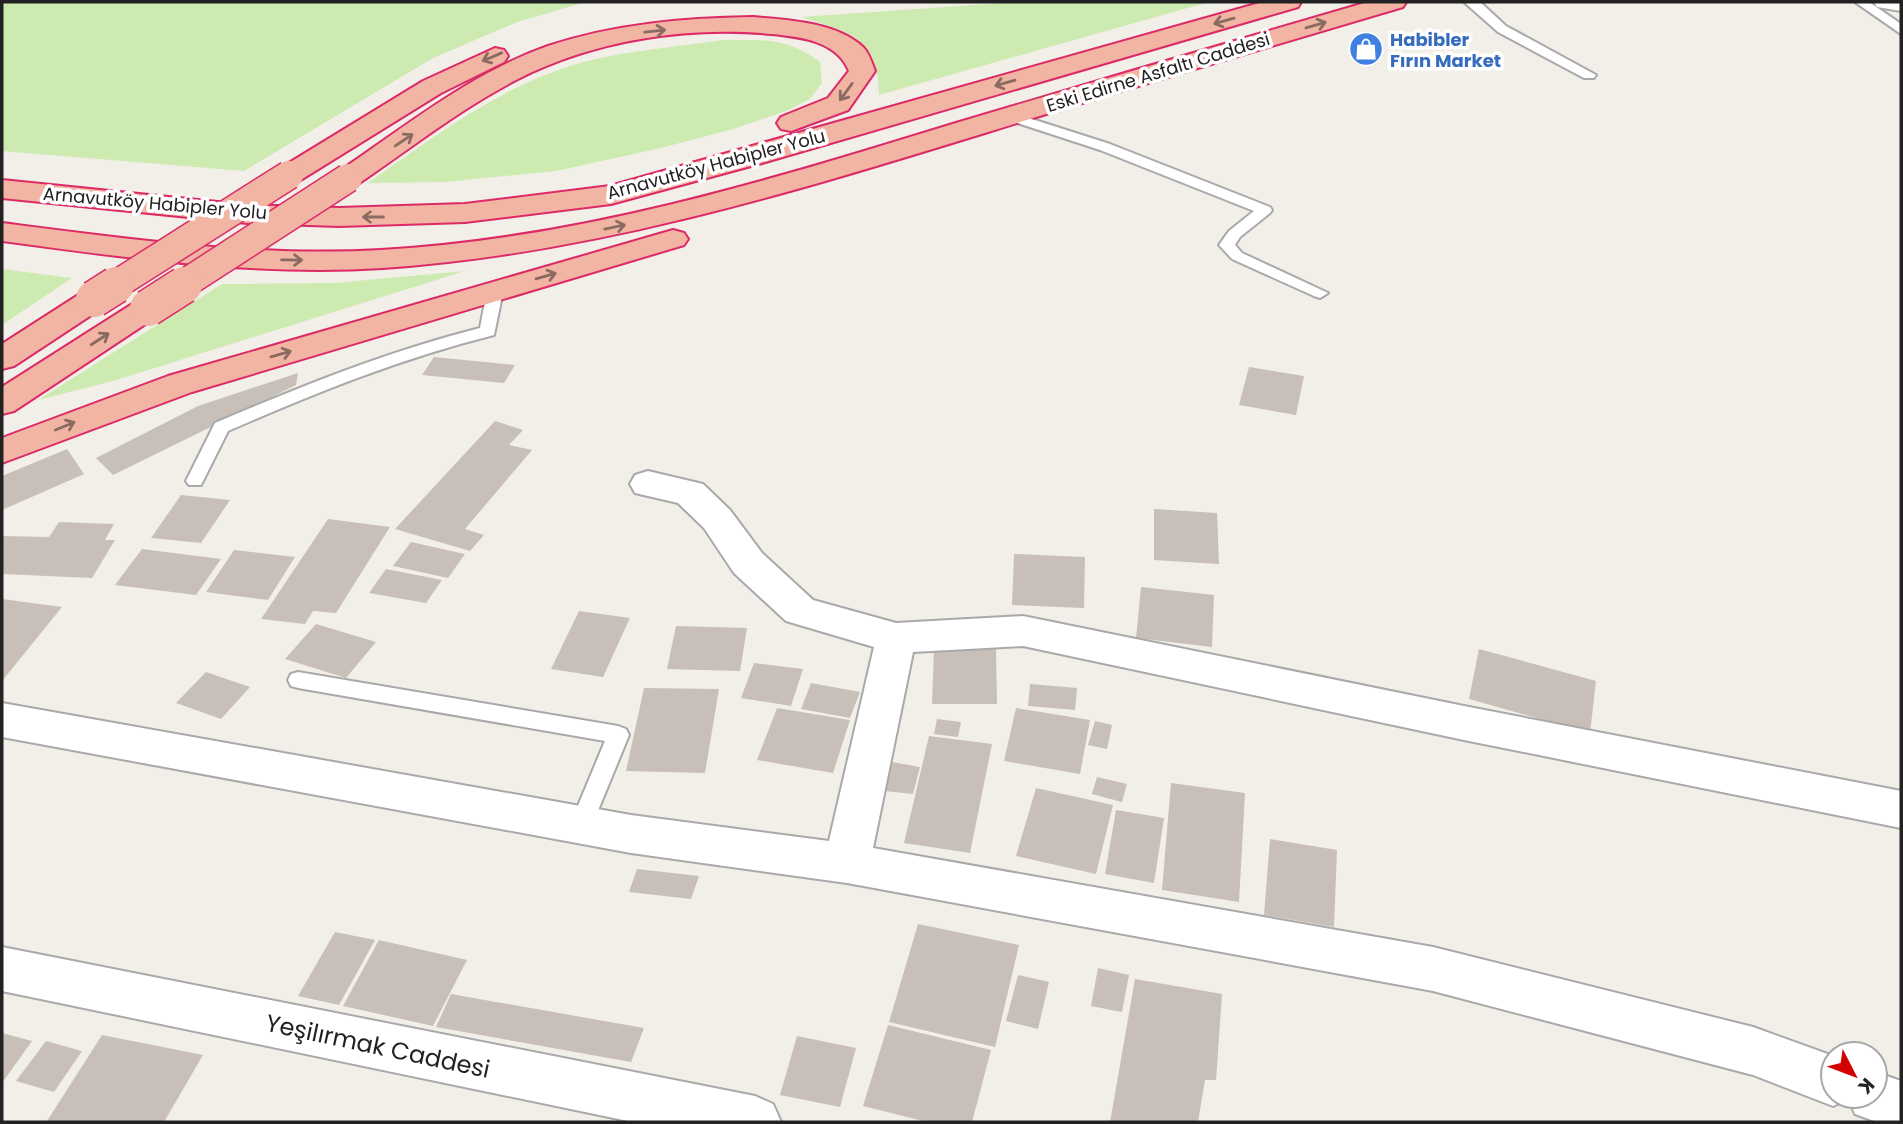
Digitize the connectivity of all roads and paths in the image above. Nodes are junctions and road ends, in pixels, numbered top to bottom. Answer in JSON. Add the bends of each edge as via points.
{"nodes":[{"id":1,"x":774,"y":2,"type":"edge"},
{"id":2,"x":1289,"y":2,"type":"edge"},
{"id":3,"x":1394,"y":2,"type":"edge"},
{"id":4,"x":1470,"y":2,"type":"edge"},
{"id":5,"x":1861,"y":2,"type":"edge"},
{"id":6,"x":1901,"y":30,"type":"edge"},
{"id":7,"x":1590,"y":75,"type":"dead end"},
{"id":8,"x":1010,"y":116,"type":"junction"},
{"id":9,"x":922,"y":143,"type":"junction"},
{"id":10,"x":2,"y":189,"type":"edge"},
{"id":11,"x":466,"y":213,"type":"junction"},
{"id":12,"x":2,"y":232,"type":"edge"},
{"id":13,"x":2,"y":245,"type":"edge"},
{"id":14,"x":127,"y":249,"type":"junction"},
{"id":15,"x":495,"y":291,"type":"junction"},
{"id":16,"x":1320,"y":293,"type":"dead end"},
{"id":17,"x":2,"y":359,"type":"edge"},
{"id":18,"x":2,"y":403,"type":"edge"},
{"id":19,"x":2,"y":451,"type":"edge"},
{"id":20,"x":195,"y":481,"type":"dead end"},
{"id":21,"x":648,"y":484,"type":"dead end"},
{"id":22,"x":896,"y":638,"type":"junction"},
{"id":23,"x":298,"y":680,"type":"dead end"},
{"id":24,"x":2,"y":720,"type":"edge"},
{"id":25,"x":1901,"y":808,"type":"edge"},
{"id":26,"x":581,"y":825,"type":"junction"},
{"id":27,"x":847,"y":863,"type":"junction"},
{"id":28,"x":2,"y":969,"type":"edge"},
{"id":29,"x":1819,"y":1076,"type":"edge"},
{"id":30,"x":755,"y":1122,"type":"edge"}],
"edges":[{"from":1,"to":17,"type":"highway","one_way":true,"bridge":true,"via":[[650,12],[530,41],[432,87]]},
{"from":2,"to":11,"type":"highway","name":"Arnavutköy Habipler Yolu","one_way":true,"via":[[611,195]]},
{"from":8,"to":3,"type":"highway","name":"Eski Edirne Asfaltı Caddesi","one_way":true},
{"from":4,"to":7,"type":"lane","via":[[1502,29]]},
{"from":5,"to":6,"type":"lane"},
{"from":8,"to":9,"type":"highway","name":"Eski Edirne Asfaltı Caddesi"},
{"from":8,"to":16,"type":"lane","via":[[1105,147],[1265,210],[1227,245],[1237,256]]},
{"from":14,"to":9,"type":"highway","name":"Arnavutköy Habipler Yolu","one_way":true,"via":[[210,258],[329,260],[522,244],[728,201]]},
{"from":15,"to":9,"type":"highway","one_way":true,"via":[[699,231],[875,169]]},
{"from":11,"to":10,"type":"highway","name":"Arnavutköy Habipler Yolu","one_way":true,"via":[[401,217],[247,214]]},
{"from":18,"to":11,"type":"highway","one_way":true,"bridge":true,"via":[[507,74],[558,51],[622,35],[771,25],[823,34],[854,52],[862,71],[838,104],[763,134]]},
{"from":12,"to":14,"type":"highway","name":"Arnavutköy Habipler Yolu"},
{"from":13,"to":14,"type":"highway","via":[[60,243]]},
{"from":19,"to":15,"type":"highway","one_way":true,"via":[[180,384]]},
{"from":15,"to":20,"type":"lane","via":[[488,331],[434,344],[326,382],[221,427]]},
{"from":21,"to":22,"type":"street","via":[[690,493],[717,519],[748,563],[800,611]]},
{"from":22,"to":25,"type":"street","via":[[1023,631]]},
{"from":22,"to":27,"type":"street"},
{"from":23,"to":26,"type":"lane","via":[[618,735]]},
{"from":24,"to":26,"type":"street"},
{"from":26,"to":27,"type":"street"},
{"from":27,"to":29,"type":"street","via":[[1433,969],[1753,1051]]},
{"from":28,"to":30,"type":"street","name":"Yeşilırmak Caddesi"}]}
